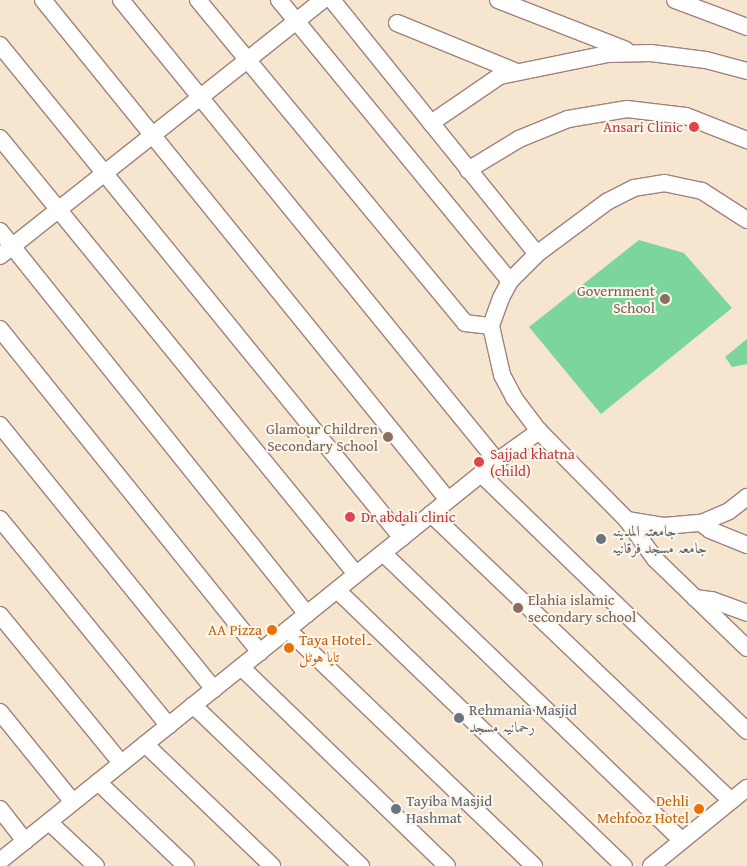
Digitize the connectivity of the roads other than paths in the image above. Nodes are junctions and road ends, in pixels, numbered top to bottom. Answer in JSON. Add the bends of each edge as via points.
{"nodes":[{"id":1,"x":43,"y":0,"type":"edge"},
{"id":2,"x":121,"y":0,"type":"edge"},
{"id":3,"x":198,"y":0,"type":"edge"},
{"id":4,"x":279,"y":0,"type":"edge"},
{"id":5,"x":323,"y":0,"type":"edge"},
{"id":6,"x":332,"y":0,"type":"edge"},
{"id":7,"x":498,"y":0,"type":"edge"},
{"id":8,"x":675,"y":0,"type":"edge"},
{"id":9,"x":296,"y":21,"type":"junction"},
{"id":10,"x":397,"y":23,"type":"dead end"},
{"id":11,"x":747,"y":27,"type":"edge"},
{"id":12,"x":0,"y":44,"type":"edge"},
{"id":13,"x":635,"y":53,"type":"junction"},
{"id":14,"x":247,"y":60,"type":"junction"},
{"id":15,"x":747,"y":71,"type":"edge"},
{"id":16,"x":517,"y":72,"type":"junction"},
{"id":17,"x":200,"y":97,"type":"junction"},
{"id":18,"x":431,"y":123,"type":"junction"},
{"id":19,"x":153,"y":134,"type":"junction"},
{"id":20,"x":0,"y":138,"type":"edge"},
{"id":21,"x":747,"y":140,"type":"edge"},
{"id":22,"x":468,"y":170,"type":"junction"},
{"id":23,"x":105,"y":173,"type":"junction"},
{"id":24,"x":58,"y":210,"type":"junction"},
{"id":25,"x":747,"y":220,"type":"edge"},
{"id":26,"x":0,"y":230,"type":"edge"},
{"id":27,"x":6,"y":251,"type":"edge"},
{"id":28,"x":537,"y":254,"type":"junction"},
{"id":29,"x":510,"y":281,"type":"junction"},
{"id":30,"x":491,"y":326,"type":"junction"},
{"id":31,"x":0,"y":329,"type":"edge"},
{"id":32,"x":0,"y":425,"type":"edge"},
{"id":33,"x":539,"y":431,"type":"junction"},
{"id":34,"x":497,"y":461,"type":"junction"},
{"id":35,"x":481,"y":474,"type":"junction"},
{"id":36,"x":747,"y":497,"type":"edge"},
{"id":37,"x":448,"y":500,"type":"junction"},
{"id":38,"x":431,"y":514,"type":"junction"},
{"id":39,"x":0,"y":519,"type":"edge"},
{"id":40,"x":627,"y":520,"type":"junction"},
{"id":41,"x":701,"y":523,"type":"junction"},
{"id":42,"x":402,"y":538,"type":"junction"},
{"id":43,"x":747,"y":546,"type":"edge"},
{"id":44,"x":382,"y":553,"type":"junction"},
{"id":45,"x":356,"y":574,"type":"junction"},
{"id":46,"x":336,"y":590,"type":"junction"},
{"id":47,"x":695,"y":598,"type":"junction"},
{"id":48,"x":747,"y":613,"type":"edge"},
{"id":49,"x":307,"y":614,"type":"junction"},
{"id":50,"x":0,"y":615,"type":"edge"},
{"id":51,"x":288,"y":630,"type":"junction"},
{"id":52,"x":747,"y":648,"type":"edge"},
{"id":53,"x":260,"y":652,"type":"junction"},
{"id":54,"x":241,"y":668,"type":"junction"},
{"id":55,"x":214,"y":689,"type":"junction"},
{"id":56,"x":194,"y":705,"type":"junction"},
{"id":57,"x":0,"y":712,"type":"edge"},
{"id":58,"x":169,"y":726,"type":"junction"},
{"id":59,"x":747,"y":731,"type":"edge"},
{"id":60,"x":145,"y":744,"type":"junction"},
{"id":61,"x":121,"y":763,"type":"junction"},
{"id":62,"x":98,"y":782,"type":"junction"},
{"id":63,"x":747,"y":788,"type":"edge"},
{"id":64,"x":731,"y":801,"type":"junction"},
{"id":65,"x":73,"y":802,"type":"junction"},
{"id":66,"x":0,"y":809,"type":"edge"},
{"id":67,"x":49,"y":822,"type":"junction"},
{"id":68,"x":26,"y":841,"type":"junction"},
{"id":69,"x":682,"y":841,"type":"junction"},
{"id":70,"x":4,"y":862,"type":"edge"},
{"id":71,"x":96,"y":866,"type":"edge"},
{"id":72,"x":186,"y":866,"type":"edge"},
{"id":73,"x":272,"y":866,"type":"edge"},
{"id":74,"x":361,"y":866,"type":"edge"},
{"id":75,"x":447,"y":866,"type":"edge"},
{"id":76,"x":534,"y":866,"type":"edge"},
{"id":77,"x":624,"y":866,"type":"edge"},
{"id":78,"x":651,"y":866,"type":"edge"}],
"edges":[{"from":1,"to":19,"type":"street"},
{"from":2,"to":17,"type":"street"},
{"from":3,"to":14,"type":"street"},
{"from":4,"to":9,"type":"street"},
{"from":5,"to":9,"type":"street"},
{"from":6,"to":18,"type":"street"},
{"from":7,"to":13,"type":"street"},
{"from":8,"to":11,"type":"street"},
{"from":9,"to":14,"type":"street"},
{"from":9,"to":29,"type":"street"},
{"from":10,"to":16,"type":"street"},
{"from":12,"to":23,"type":"street"},
{"from":13,"to":15,"type":"street","via":[[706,60]]},
{"from":13,"to":16,"type":"street","via":[[607,54]]},
{"from":14,"to":17,"type":"street"},
{"from":14,"to":30,"type":"street","via":[[465,323]]},
{"from":16,"to":18,"type":"street","via":[[500,76]]},
{"from":17,"to":19,"type":"street"},
{"from":17,"to":34,"type":"street"},
{"from":18,"to":22,"type":"street"},
{"from":19,"to":23,"type":"street"},
{"from":19,"to":37,"type":"street"},
{"from":20,"to":24,"type":"street"},
{"from":21,"to":22,"type":"street","via":[[686,116],[627,109],[568,119],[519,139]]},
{"from":22,"to":28,"type":"street"},
{"from":23,"to":24,"type":"street"},
{"from":23,"to":42,"type":"street"},
{"from":24,"to":27,"type":"street"},
{"from":24,"to":45,"type":"street"},
{"from":25,"to":28,"type":"street","via":[[702,191],[665,183],[634,188],[608,201]]},
{"from":26,"to":27,"type":"street"},
{"from":27,"to":49,"type":"street"},
{"from":28,"to":29,"type":"street"},
{"from":29,"to":30,"type":"street"},
{"from":30,"to":33,"type":"street","via":[[502,376]]},
{"from":31,"to":53,"type":"street"},
{"from":32,"to":55,"type":"street"},
{"from":33,"to":34,"type":"street"},
{"from":33,"to":40,"type":"street"},
{"from":34,"to":35,"type":"street"},
{"from":35,"to":37,"type":"street"},
{"from":35,"to":59,"type":"street"},
{"from":36,"to":41,"type":"street","via":[[729,511]]},
{"from":37,"to":38,"type":"street"},
{"from":38,"to":42,"type":"street"},
{"from":38,"to":64,"type":"street"},
{"from":39,"to":58,"type":"street"},
{"from":40,"to":41,"type":"street","via":[[664,526]]},
{"from":40,"to":47,"type":"street","via":[[656,559]]},
{"from":41,"to":43,"type":"street"},
{"from":42,"to":44,"type":"street"},
{"from":44,"to":45,"type":"street"},
{"from":44,"to":69,"type":"street"},
{"from":45,"to":46,"type":"street"},
{"from":46,"to":49,"type":"street"},
{"from":46,"to":77,"type":"street"},
{"from":47,"to":48,"type":"street","via":[[712,600]]},
{"from":47,"to":52,"type":"street"},
{"from":49,"to":51,"type":"street"},
{"from":50,"to":61,"type":"street"},
{"from":51,"to":53,"type":"street"},
{"from":51,"to":76,"type":"street"},
{"from":53,"to":54,"type":"street"},
{"from":54,"to":55,"type":"street"},
{"from":54,"to":75,"type":"street"},
{"from":55,"to":56,"type":"street"},
{"from":56,"to":58,"type":"street"},
{"from":56,"to":74,"type":"street"},
{"from":57,"to":65,"type":"street"},
{"from":58,"to":60,"type":"street"},
{"from":60,"to":61,"type":"street"},
{"from":60,"to":73,"type":"street"},
{"from":61,"to":62,"type":"street"},
{"from":62,"to":65,"type":"street"},
{"from":62,"to":72,"type":"street"},
{"from":63,"to":64,"type":"street"},
{"from":64,"to":69,"type":"street"},
{"from":65,"to":67,"type":"street"},
{"from":66,"to":68,"type":"street"},
{"from":67,"to":68,"type":"street"},
{"from":67,"to":71,"type":"street"},
{"from":68,"to":70,"type":"street"},
{"from":69,"to":78,"type":"street"}]}
